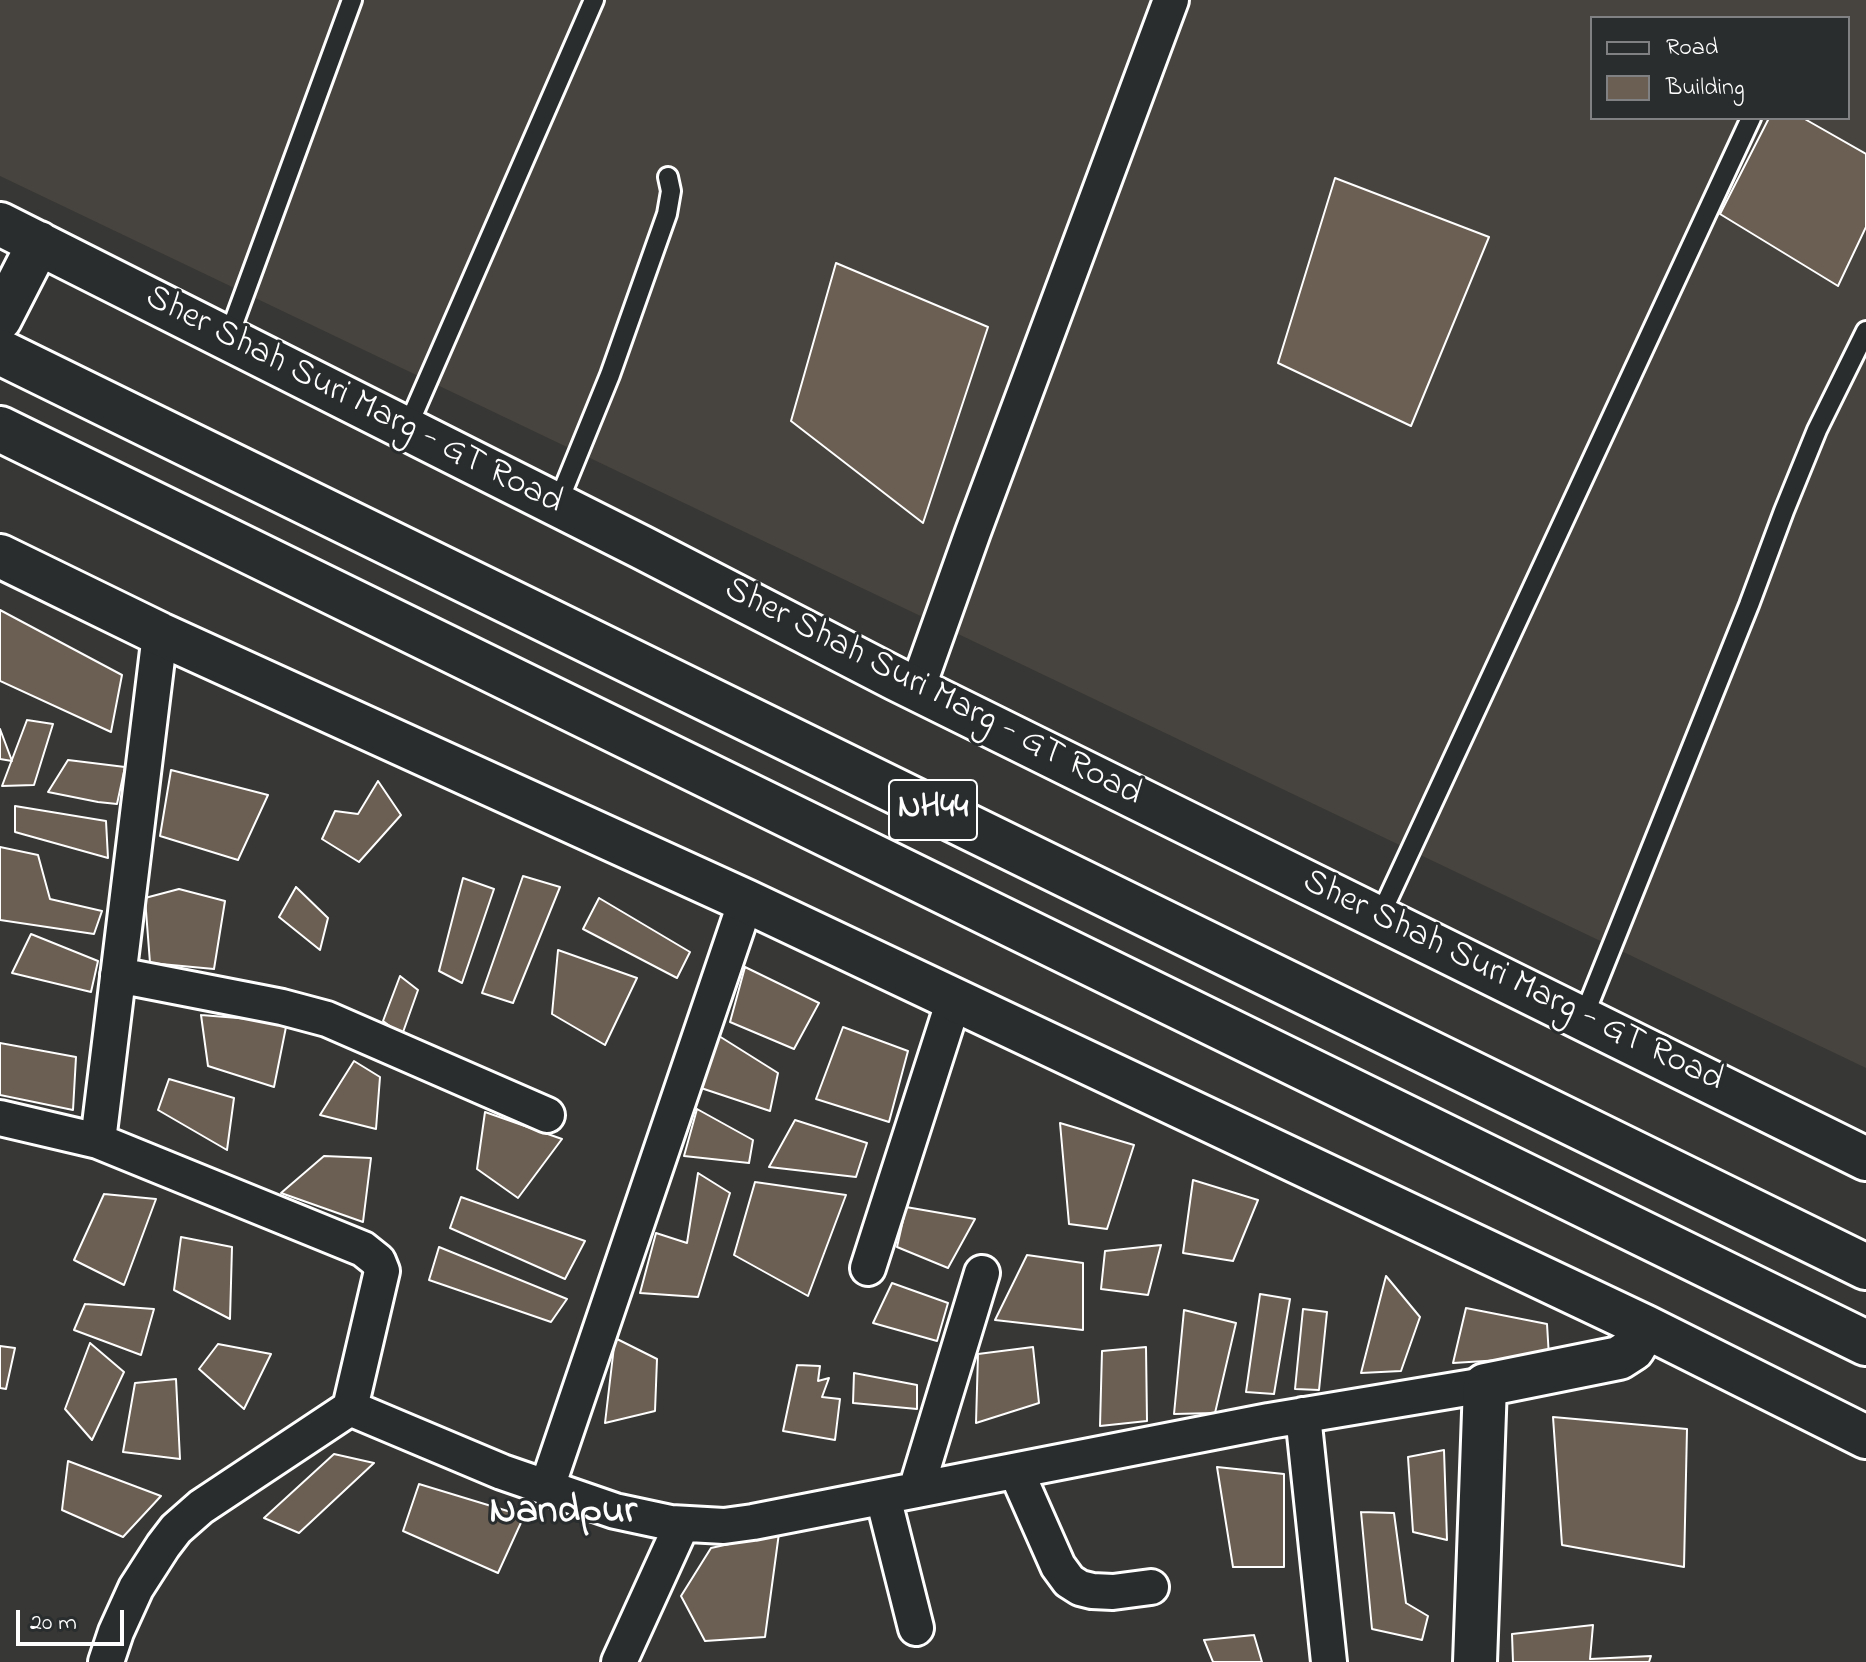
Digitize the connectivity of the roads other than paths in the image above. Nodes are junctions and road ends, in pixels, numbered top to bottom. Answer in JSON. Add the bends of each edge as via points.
{"nodes":[{"id":1,"x":352,"y":0,"type":"edge"},
{"id":2,"x":594,"y":0,"type":"edge"},
{"id":3,"x":1171,"y":0,"type":"edge"},
{"id":4,"x":1750,"y":120,"type":"edge"},
{"id":5,"x":668,"y":177,"type":"dead end"},
{"id":6,"x":0,"y":224,"type":"edge"},
{"id":7,"x":39,"y":243,"type":"junction"},
{"id":8,"x":0,"y":319,"type":"edge"},
{"id":9,"x":1866,"y":331,"type":"edge"},
{"id":10,"x":228,"y":338,"type":"junction"},
{"id":11,"x":0,"y":352,"type":"edge"},
{"id":12,"x":407,"y":428,"type":"junction"},
{"id":13,"x":0,"y":429,"type":"edge"},
{"id":14,"x":557,"y":505,"type":"junction"},
{"id":15,"x":0,"y":556,"type":"edge"},
{"id":16,"x":160,"y":634,"type":"junction"},
{"id":17,"x":917,"y":689,"type":"junction"},
{"id":18,"x":746,"y":901,"type":"junction"},
{"id":19,"x":1379,"y":918,"type":"junction"},
{"id":20,"x":118,"y":975,"type":"junction"},
{"id":21,"x":954,"y":1000,"type":"junction"},
{"id":22,"x":1583,"y":1018,"type":"junction"},
{"id":23,"x":547,"y":1115,"type":"dead end"},
{"id":24,"x":0,"y":1118,"type":"edge"},
{"id":25,"x":98,"y":1141,"type":"junction"},
{"id":26,"x":1866,"y":1159,"type":"edge"},
{"id":27,"x":1866,"y":1267,"type":"edge"},
{"id":28,"x":868,"y":1268,"type":"dead end"},
{"id":29,"x":982,"y":1273,"type":"dead end"},
{"id":30,"x":1646,"y":1327,"type":"junction"},
{"id":31,"x":1866,"y":1343,"type":"edge"},
{"id":32,"x":1485,"y":1385,"type":"junction"},
{"id":33,"x":350,"y":1408,"type":"junction"},
{"id":34,"x":1303,"y":1415,"type":"junction"},
{"id":35,"x":1866,"y":1437,"type":"edge"},
{"id":36,"x":1016,"y":1471,"type":"junction"},
{"id":37,"x":547,"y":1487,"type":"junction"},
{"id":38,"x":916,"y":1490,"type":"junction"},
{"id":39,"x":883,"y":1497,"type":"junction"},
{"id":40,"x":682,"y":1524,"type":"junction"},
{"id":41,"x":1151,"y":1587,"type":"dead end"},
{"id":42,"x":916,"y":1628,"type":"dead end"},
{"id":43,"x":106,"y":1662,"type":"edge"},
{"id":44,"x":619,"y":1662,"type":"edge"},
{"id":45,"x":1329,"y":1662,"type":"edge"},
{"id":46,"x":1475,"y":1662,"type":"edge"}],
"edges":[{"from":1,"to":10,"type":"lane"},
{"from":2,"to":12,"type":"lane"},
{"from":3,"to":17,"type":"street"},
{"from":4,"to":19,"type":"lane"},
{"from":5,"to":14,"type":"lane","via":[[667,214]]},
{"from":6,"to":7,"type":"street","name":"Sher Shah Suri Marg - GT Road"},
{"from":7,"to":8,"type":"street"},
{"from":7,"to":10,"type":"street","name":"Sher Shah Suri Marg - GT Road"},
{"from":9,"to":22,"type":"lane","via":[[1817,430]]},
{"from":10,"to":12,"type":"street","name":"Sher Shah Suri Marg - GT Road"},
{"from":11,"to":27,"type":"highway","number":"NH44"},
{"from":12,"to":14,"type":"street","name":"Sher Shah Suri Marg - GT Road"},
{"from":13,"to":31,"type":"highway","number":"NH44"},
{"from":14,"to":17,"type":"street","name":"Sher Shah Suri Marg - GT Road"},
{"from":15,"to":16,"type":"street"},
{"from":16,"to":18,"type":"street"},
{"from":16,"to":20,"type":"street"},
{"from":17,"to":19,"type":"street","name":"Sher Shah Suri Marg - GT Road"},
{"from":18,"to":21,"type":"street"},
{"from":18,"to":37,"type":"street"},
{"from":19,"to":22,"type":"street","name":"Sher Shah Suri Marg - GT Road"},
{"from":20,"to":23,"type":"street","via":[[327,1019]]},
{"from":20,"to":25,"type":"street"},
{"from":21,"to":28,"type":"street"},
{"from":21,"to":30,"type":"street"},
{"from":22,"to":26,"type":"street","name":"Sher Shah Suri Marg - GT Road"},
{"from":24,"to":25,"type":"street"},
{"from":25,"to":33,"type":"street","via":[[363,1249],[378,1261],[382,1271]]},
{"from":29,"to":38,"type":"street"},
{"from":30,"to":32,"type":"street","via":[[1633,1349],[1619,1358]]},
{"from":30,"to":35,"type":"street"},
{"from":32,"to":34,"type":"street"},
{"from":32,"to":46,"type":"street"},
{"from":33,"to":37,"type":"street"},
{"from":33,"to":43,"type":"street","via":[[176,1529],[136,1588]]},
{"from":34,"to":36,"type":"street"},
{"from":34,"to":45,"type":"street"},
{"from":36,"to":38,"type":"street"},
{"from":36,"to":41,"type":"street","via":[[1069,1581],[1092,1591]]},
{"from":37,"to":40,"type":"street","via":[[615,1511]]},
{"from":38,"to":39,"type":"street"},
{"from":39,"to":40,"type":"street","via":[[724,1526]]},
{"from":39,"to":42,"type":"street"},
{"from":40,"to":44,"type":"street"}]}
